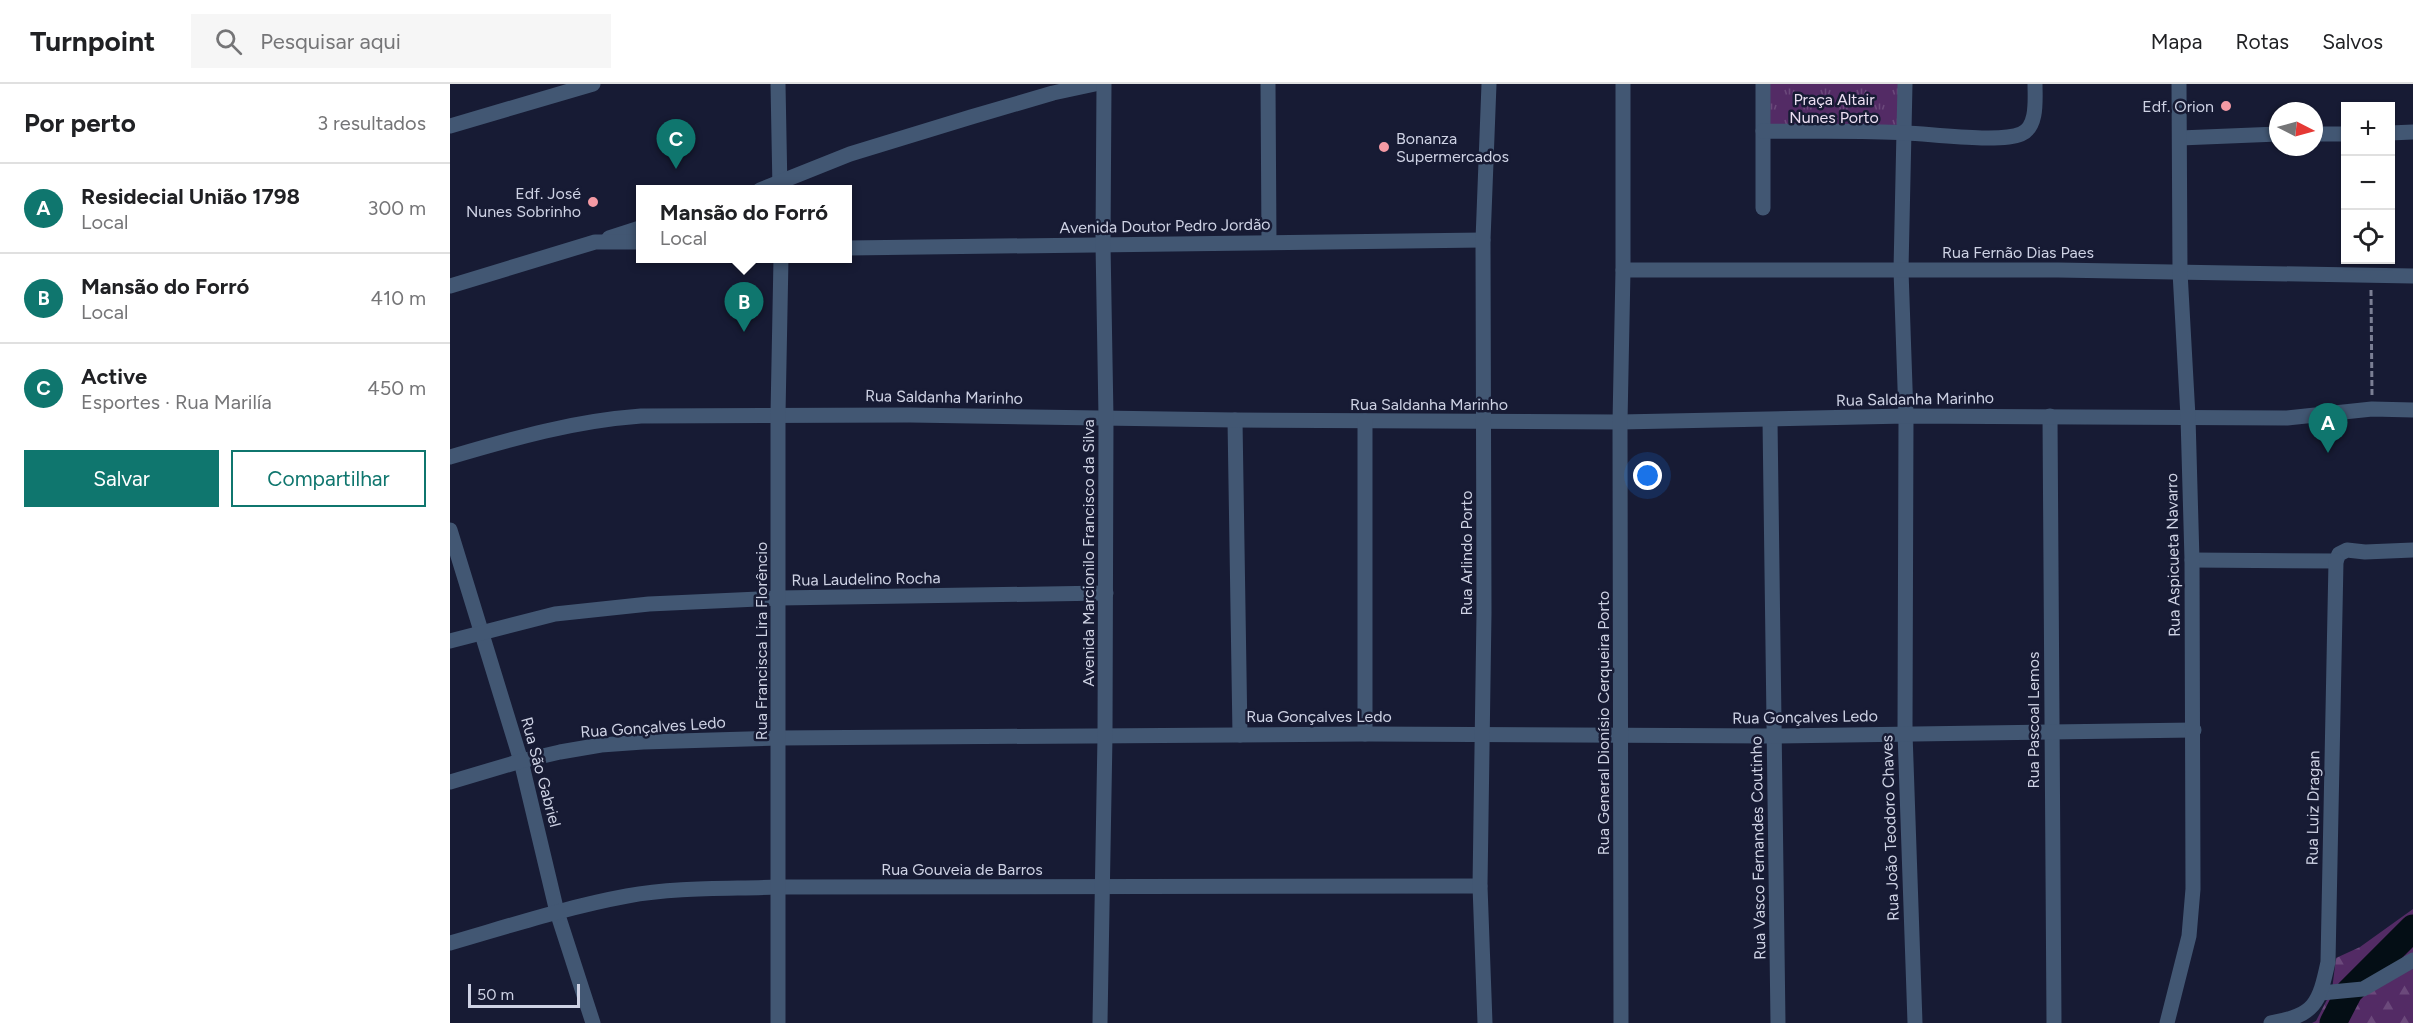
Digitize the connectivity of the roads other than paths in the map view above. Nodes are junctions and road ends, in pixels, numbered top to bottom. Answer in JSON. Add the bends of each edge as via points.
{"nodes":[{"id":1,"x":592,"y":84,"type":"edge"},
{"id":2,"x":778,"y":84,"type":"edge"},
{"id":3,"x":1095,"y":84,"type":"edge"},
{"id":4,"x":1104,"y":84,"type":"edge"},
{"id":5,"x":1268,"y":84,"type":"edge"},
{"id":6,"x":1489,"y":84,"type":"edge"},
{"id":7,"x":1623,"y":84,"type":"edge"},
{"id":8,"x":1763,"y":84,"type":"edge"},
{"id":9,"x":1905,"y":84,"type":"edge"},
{"id":10,"x":2035,"y":84,"type":"edge"},
{"id":11,"x":2179,"y":84,"type":"edge"},
{"id":12,"x":450,"y":126,"type":"edge"},
{"id":13,"x":1763,"y":131,"type":"junction"},
{"id":14,"x":2413,"y":132,"type":"edge"},
{"id":15,"x":1904,"y":133,"type":"junction"},
{"id":16,"x":2395,"y":133,"type":"edge"},
{"id":17,"x":2269,"y":134,"type":"edge"},
{"id":18,"x":2323,"y":134,"type":"edge"},
{"id":19,"x":2341,"y":134,"type":"edge"},
{"id":20,"x":2180,"y":138,"type":"junction"},
{"id":21,"x":780,"y":185,"type":"edge"},
{"id":22,"x":782,"y":185,"type":"edge"},
{"id":23,"x":1763,"y":208,"type":"dead end"},
{"id":24,"x":636,"y":229,"type":"edge"},
{"id":25,"x":1483,"y":240,"type":"junction"},
{"id":26,"x":595,"y":242,"type":"junction"},
{"id":27,"x":636,"y":242,"type":"edge"},
{"id":28,"x":1269,"y":242,"type":"junction"},
{"id":29,"x":1103,"y":244,"type":"junction"},
{"id":30,"x":852,"y":248,"type":"edge"},
{"id":31,"x":781,"y":263,"type":"edge"},
{"id":32,"x":1623,"y":270,"type":"junction"},
{"id":33,"x":1901,"y":270,"type":"junction"},
{"id":34,"x":2180,"y":272,"type":"junction"},
{"id":35,"x":2413,"y":276,"type":"edge"},
{"id":36,"x":450,"y":286,"type":"edge"},
{"id":37,"x":2413,"y":410,"type":"edge"},
{"id":38,"x":778,"y":414,"type":"junction"},
{"id":39,"x":1905,"y":416,"type":"junction"},
{"id":40,"x":2050,"y":416,"type":"junction"},
{"id":41,"x":1106,"y":417,"type":"junction"},
{"id":42,"x":2188,"y":417,"type":"junction"},
{"id":43,"x":1235,"y":420,"type":"junction"},
{"id":44,"x":1770,"y":420,"type":"junction"},
{"id":45,"x":1365,"y":421,"type":"junction"},
{"id":46,"x":1484,"y":422,"type":"junction"},
{"id":47,"x":1620,"y":422,"type":"junction"},
{"id":48,"x":450,"y":456,"type":"edge"},
{"id":49,"x":450,"y":530,"type":"edge"},
{"id":50,"x":2413,"y":550,"type":"edge"},
{"id":51,"x":2192,"y":560,"type":"junction"},
{"id":52,"x":2336,"y":561,"type":"junction"},
{"id":53,"x":1106,"y":593,"type":"junction"},
{"id":54,"x":779,"y":598,"type":"junction"},
{"id":55,"x":482,"y":632,"type":"junction"},
{"id":56,"x":450,"y":641,"type":"edge"},
{"id":57,"x":2194,"y":730,"type":"junction"},
{"id":58,"x":2050,"y":732,"type":"junction"},
{"id":59,"x":1365,"y":734,"type":"junction"},
{"id":60,"x":1905,"y":734,"type":"junction"},
{"id":61,"x":1240,"y":735,"type":"junction"},
{"id":62,"x":1482,"y":735,"type":"junction"},
{"id":63,"x":1621,"y":735,"type":"junction"},
{"id":64,"x":1106,"y":736,"type":"junction"},
{"id":65,"x":1774,"y":736,"type":"junction"},
{"id":66,"x":779,"y":738,"type":"junction"},
{"id":67,"x":521,"y":761,"type":"junction"},
{"id":68,"x":450,"y":782,"type":"edge"},
{"id":69,"x":1480,"y":886,"type":"junction"},
{"id":70,"x":778,"y":887,"type":"junction"},
{"id":71,"x":1104,"y":887,"type":"junction"},
{"id":72,"x":557,"y":912,"type":"junction"},
{"id":73,"x":450,"y":943,"type":"edge"},
{"id":74,"x":2413,"y":960,"type":"edge"},
{"id":75,"x":2329,"y":992,"type":"junction"},
{"id":76,"x":593,"y":1023,"type":"edge"},
{"id":77,"x":778,"y":1023,"type":"edge"},
{"id":78,"x":1100,"y":1023,"type":"edge"},
{"id":79,"x":1485,"y":1023,"type":"edge"},
{"id":80,"x":1621,"y":1023,"type":"edge"},
{"id":81,"x":1778,"y":1023,"type":"edge"},
{"id":82,"x":1915,"y":1023,"type":"edge"},
{"id":83,"x":2054,"y":1023,"type":"edge"},
{"id":84,"x":2167,"y":1023,"type":"edge"},
{"id":85,"x":2271,"y":1023,"type":"edge"}],
"edges":[{"from":1,"to":12,"type":"street"},
{"from":2,"to":21,"type":"street"},
{"from":3,"to":22,"type":"street","via":[[862,150]]},
{"from":4,"to":29,"type":"street","name":"Avenida Marcionilo Francisco da Silva"},
{"from":5,"to":28,"type":"street"},
{"from":6,"to":25,"type":"street","name":"Rua Arlindo Porto"},
{"from":7,"to":32,"type":"street","name":"Rua General Dionísio Cerqueira Porto"},
{"from":8,"to":13,"type":"street"},
{"from":9,"to":15,"type":"street","name":"Rua João Teodoro Chaves"},
{"from":10,"to":15,"type":"street","via":[[2034,113],[2030,127],[2021,134],[1999,137]]},
{"from":11,"to":20,"type":"street","name":"Rua Aspicueta Navarro"},
{"from":13,"to":15,"type":"street"},
{"from":13,"to":23,"type":"street"},
{"from":14,"to":16,"type":"street"},
{"from":15,"to":33,"type":"street","name":"Rua João Teodoro Chaves"},
{"from":17,"to":20,"type":"street"},
{"from":18,"to":19,"type":"street"},
{"from":20,"to":34,"type":"street","name":"Rua Aspicueta Navarro"},
{"from":24,"to":26,"type":"street"},
{"from":25,"to":28,"type":"street","name":"Avenida Doutor Pedro Jordão"},
{"from":25,"to":46,"type":"street","name":"Rua Arlindo Porto"},
{"from":26,"to":27,"type":"street"},
{"from":26,"to":36,"type":"street"},
{"from":28,"to":29,"type":"street","name":"Avenida Doutor Pedro Jordão"},
{"from":29,"to":30,"type":"street","name":"Avenida Doutor Pedro Jordão"},
{"from":29,"to":41,"type":"street","name":"Avenida Marcionilo Francisco da Silva"},
{"from":31,"to":38,"type":"street","name":"Rua Francisca Lira Florêncio"},
{"from":32,"to":33,"type":"street","name":"Rua Fernão Dias Paes"},
{"from":32,"to":47,"type":"street","name":"Rua General Dionísio Cerqueira Porto"},
{"from":33,"to":34,"type":"street","name":"Rua Fernão Dias Paes"},
{"from":33,"to":39,"type":"street","name":"Rua João Teodoro Chaves"},
{"from":34,"to":35,"type":"street","name":"Rua Fernão Dias Paes"},
{"from":34,"to":42,"type":"street","name":"Rua Aspicueta Navarro"},
{"from":37,"to":42,"type":"street","name":"Rua Saldanha Marinho","via":[[2372,409],[2305,418]]},
{"from":38,"to":41,"type":"street","name":"Rua Saldanha Marinho"},
{"from":38,"to":48,"type":"street","name":"Rua Saldanha Marinho","via":[[598,419]]},
{"from":38,"to":54,"type":"street","name":"Rua Francisca Lira Florêncio"},
{"from":39,"to":40,"type":"street","name":"Rua Saldanha Marinho"},
{"from":39,"to":44,"type":"street","name":"Rua Saldanha Marinho"},
{"from":39,"to":60,"type":"street","name":"Rua João Teodoro Chaves"},
{"from":40,"to":42,"type":"street","name":"Rua Saldanha Marinho"},
{"from":40,"to":58,"type":"street","name":"Rua Pascoal Lemos"},
{"from":41,"to":43,"type":"street","name":"Rua Saldanha Marinho"},
{"from":41,"to":53,"type":"street","name":"Avenida Marcionilo Francisco da Silva"},
{"from":42,"to":51,"type":"street","name":"Rua Aspicueta Navarro"},
{"from":43,"to":45,"type":"street","name":"Rua Saldanha Marinho"},
{"from":43,"to":61,"type":"street"},
{"from":44,"to":47,"type":"street","name":"Rua Saldanha Marinho"},
{"from":44,"to":65,"type":"street","name":"Rua Vasco Fernandes Coutinho"},
{"from":45,"to":46,"type":"street","name":"Rua Saldanha Marinho"},
{"from":45,"to":59,"type":"street"},
{"from":46,"to":47,"type":"street","name":"Rua Saldanha Marinho"},
{"from":46,"to":62,"type":"street","name":"Rua Arlindo Porto"},
{"from":47,"to":63,"type":"street","name":"Rua General Dionísio Cerqueira Porto"},
{"from":49,"to":55,"type":"street","name":"Rua São Gabriel"},
{"from":50,"to":52,"type":"street","via":[[2346,550]]},
{"from":51,"to":52,"type":"street"},
{"from":51,"to":57,"type":"street","name":"Rua Aspicueta Navarro"},
{"from":52,"to":75,"type":"street","name":"Rua Luiz Dragan"},
{"from":53,"to":54,"type":"street","name":"Rua Laudelino Rocha"},
{"from":53,"to":64,"type":"street","name":"Avenida Marcionilo Francisco da Silva"},
{"from":54,"to":55,"type":"street","name":"Rua Laudelino Rocha","via":[[649,604],[555,614]]},
{"from":54,"to":66,"type":"street","name":"Rua Francisca Lira Florêncio"},
{"from":55,"to":56,"type":"street","name":"Rua Laudelino Rocha"},
{"from":55,"to":67,"type":"street","name":"Rua São Gabriel"},
{"from":57,"to":58,"type":"street","name":"Rua Gonçalves Ledo"},
{"from":57,"to":84,"type":"street","name":"Rua Aspicueta Navarro","via":[[2189,936]]},
{"from":58,"to":60,"type":"street","name":"Rua Gonçalves Ledo"},
{"from":58,"to":83,"type":"street","name":"Rua Pascoal Lemos"},
{"from":59,"to":61,"type":"street","name":"Rua Gonçalves Ledo"},
{"from":59,"to":62,"type":"street","name":"Rua Gonçalves Ledo"},
{"from":60,"to":65,"type":"street","name":"Rua Gonçalves Ledo"},
{"from":60,"to":82,"type":"street","name":"Rua João Teodoro Chaves"},
{"from":61,"to":64,"type":"street","name":"Rua Gonçalves Ledo"},
{"from":62,"to":63,"type":"street","name":"Rua Gonçalves Ledo"},
{"from":62,"to":69,"type":"street","name":"Rua Arlindo Porto"},
{"from":63,"to":65,"type":"street","name":"Rua Gonçalves Ledo"},
{"from":63,"to":80,"type":"street","name":"Rua General Dionísio Cerqueira Porto"},
{"from":64,"to":66,"type":"street","name":"Rua Gonçalves Ledo"},
{"from":64,"to":71,"type":"street","name":"Avenida Marcionilo Francisco da Silva"},
{"from":65,"to":81,"type":"street","name":"Rua Vasco Fernandes Coutinho"},
{"from":66,"to":67,"type":"street","name":"Rua Gonçalves Ledo","via":[[601,745]]},
{"from":66,"to":70,"type":"street","name":"Rua Francisca Lira Florêncio"},
{"from":67,"to":68,"type":"street","name":"Rua Gonçalves Ledo"},
{"from":67,"to":72,"type":"street","name":"Rua São Gabriel"},
{"from":69,"to":71,"type":"street","name":"Rua Gouveia de Barros"},
{"from":69,"to":79,"type":"street","name":"Rua Arlindo Porto"},
{"from":70,"to":71,"type":"street","name":"Rua Gouveia de Barros"},
{"from":70,"to":72,"type":"street","name":"Rua Gouveia de Barros","via":[[639,894]]},
{"from":70,"to":77,"type":"street","name":"Rua Francisca Lira Florêncio"},
{"from":71,"to":78,"type":"street","name":"Avenida Marcionilo Francisco da Silva"},
{"from":72,"to":73,"type":"street","name":"Rua Gouveia de Barros"},
{"from":72,"to":76,"type":"street","name":"Rua São Gabriel"},
{"from":74,"to":75,"type":"street","via":[[2362,989]]},
{"from":75,"to":85,"type":"street","name":"Rua Luiz Dragan","via":[[2307,1013]]}]}
